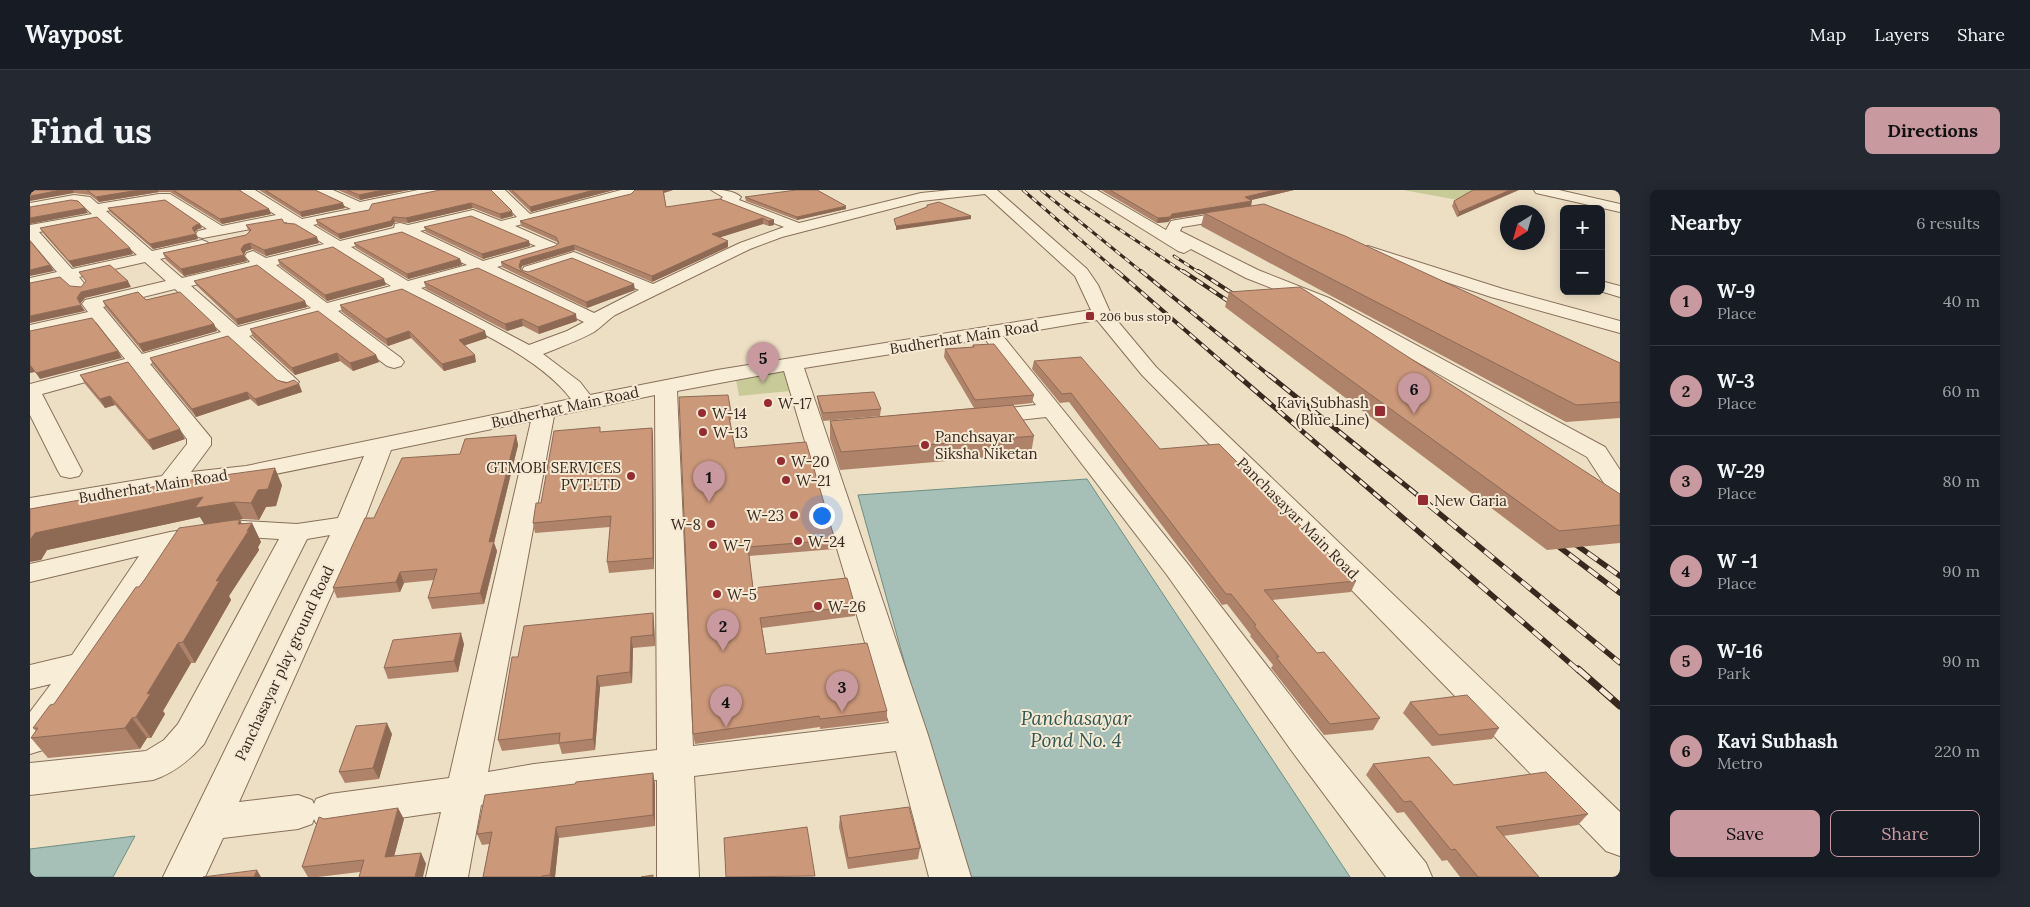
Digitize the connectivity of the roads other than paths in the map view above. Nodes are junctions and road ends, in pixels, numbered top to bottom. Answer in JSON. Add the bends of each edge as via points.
{"nodes":[{"id":1,"x":322,"y":190,"type":"edge"},
{"id":2,"x":394,"y":190,"type":"edge"},
{"id":3,"x":437,"y":190,"type":"edge"},
{"id":4,"x":497,"y":190,"type":"edge"},
{"id":5,"x":628,"y":190,"type":"edge"},
{"id":6,"x":718,"y":190,"type":"edge"},
{"id":7,"x":988,"y":190,"type":"edge"},
{"id":8,"x":1087,"y":190,"type":"edge"},
{"id":9,"x":1541,"y":190,"type":"edge"},
{"id":10,"x":247,"y":191,"type":"edge"},
{"id":11,"x":38,"y":201,"type":"edge"},
{"id":12,"x":451,"y":203,"type":"edge"},
{"id":13,"x":355,"y":206,"type":"junction"},
{"id":14,"x":1620,"y":208,"type":"edge"},
{"id":15,"x":99,"y":212,"type":"junction"},
{"id":16,"x":1253,"y":212,"type":"edge"},
{"id":17,"x":473,"y":214,"type":"junction"},
{"id":18,"x":526,"y":218,"type":"junction"},
{"id":19,"x":295,"y":220,"type":"junction"},
{"id":20,"x":498,"y":226,"type":"junction"},
{"id":21,"x":798,"y":228,"type":"junction"},
{"id":22,"x":406,"y":230,"type":"junction"},
{"id":23,"x":31,"y":234,"type":"edge"},
{"id":24,"x":225,"y":235,"type":"junction"},
{"id":25,"x":570,"y":242,"type":"edge"},
{"id":26,"x":338,"y":247,"type":"junction"},
{"id":27,"x":1354,"y":247,"type":"edge"},
{"id":28,"x":551,"y":248,"type":"junction"},
{"id":29,"x":144,"y":252,"type":"junction"},
{"id":30,"x":263,"y":264,"type":"junction"},
{"id":31,"x":482,"y":267,"type":"junction"},
{"id":32,"x":68,"y":274,"type":"junction"},
{"id":33,"x":506,"y":279,"type":"junction"},
{"id":34,"x":30,"y":282,"type":"edge"},
{"id":35,"x":179,"y":284,"type":"junction"},
{"id":36,"x":1605,"y":287,"type":"edge"},
{"id":37,"x":407,"y":288,"type":"junction"},
{"id":38,"x":652,"y":290,"type":"junction"},
{"id":39,"x":1620,"y":292,"type":"edge"},
{"id":40,"x":1323,"y":302,"type":"junction"},
{"id":41,"x":96,"y":309,"type":"junction"},
{"id":42,"x":324,"y":311,"type":"junction"},
{"id":43,"x":1102,"y":314,"type":"junction"},
{"id":44,"x":595,"y":320,"type":"junction"},
{"id":45,"x":1620,"y":327,"type":"edge"},
{"id":46,"x":30,"y":331,"type":"edge"},
{"id":47,"x":991,"y":333,"type":"junction"},
{"id":48,"x":236,"y":335,"type":"junction"},
{"id":49,"x":535,"y":358,"type":"junction"},
{"id":50,"x":136,"y":362,"type":"junction"},
{"id":51,"x":394,"y":362,"type":"dead end"},
{"id":52,"x":792,"y":364,"type":"junction"},
{"id":53,"x":288,"y":382,"type":"edge"},
{"id":54,"x":666,"y":386,"type":"junction"},
{"id":55,"x":30,"y":392,"type":"edge"},
{"id":56,"x":585,"y":403,"type":"junction"},
{"id":57,"x":1054,"y":410,"type":"junction"},
{"id":58,"x":544,"y":412,"type":"junction"},
{"id":59,"x":958,"y":419,"type":"edge"},
{"id":60,"x":380,"y":447,"type":"junction"},
{"id":61,"x":70,"y":471,"type":"dead end"},
{"id":62,"x":1620,"y":489,"type":"edge"},
{"id":63,"x":164,"y":490,"type":"junction"},
{"id":64,"x":30,"y":506,"type":"edge"},
{"id":65,"x":30,"y":522,"type":"edge"},
{"id":66,"x":349,"y":524,"type":"junction"},
{"id":67,"x":297,"y":532,"type":"junction"},
{"id":68,"x":162,"y":542,"type":"junction"},
{"id":69,"x":30,"y":573,"type":"edge"},
{"id":70,"x":83,"y":664,"type":"junction"},
{"id":71,"x":30,"y":677,"type":"edge"},
{"id":72,"x":910,"y":735,"type":"junction"},
{"id":73,"x":30,"y":740,"type":"edge"},
{"id":74,"x":675,"y":763,"type":"junction"},
{"id":75,"x":30,"y":779,"type":"edge"},
{"id":76,"x":465,"y":792,"type":"junction"},
{"id":77,"x":209,"y":822,"type":"junction"},
{"id":78,"x":1620,"y":838,"type":"edge"},
{"id":79,"x":184,"y":877,"type":"edge"},
{"id":80,"x":447,"y":877,"type":"edge"},
{"id":81,"x":678,"y":877,"type":"edge"},
{"id":82,"x":950,"y":877,"type":"edge"},
{"id":83,"x":1411,"y":877,"type":"edge"}],
"edges":[{"from":1,"to":13,"type":"street"},
{"from":2,"to":13,"type":"street"},
{"from":3,"to":13,"type":"street"},
{"from":4,"to":18,"type":"street"},
{"from":5,"to":18,"type":"street","via":[[626,194]]},
{"from":6,"to":21,"type":"street","via":[[734,197],[727,200]]},
{"from":7,"to":21,"type":"street","via":[[921,197]]},
{"from":7,"to":43,"type":"street","name":"Panchasayar Main Road","via":[[1081,273]]},
{"from":8,"to":40,"type":"street","via":[[1193,254],[1242,279]]},
{"from":9,"to":14,"type":"street"},
{"from":10,"to":19,"type":"street"},
{"from":11,"to":15,"type":"street","via":[[85,200]]},
{"from":12,"to":17,"type":"street"},
{"from":13,"to":19,"type":"street"},
{"from":13,"to":22,"type":"street"},
{"from":15,"to":23,"type":"street"},
{"from":15,"to":24,"type":"street","via":[[170,198]]},
{"from":15,"to":29,"type":"street"},
{"from":16,"to":40,"type":"street","via":[[1176,224],[1172,232],[1252,274]]},
{"from":17,"to":20,"type":"street"},
{"from":17,"to":22,"type":"street"},
{"from":18,"to":20,"type":"street"},
{"from":19,"to":24,"type":"street"},
{"from":19,"to":26,"type":"street"},
{"from":20,"to":28,"type":"street"},
{"from":21,"to":38,"type":"street","via":[[746,246]]},
{"from":22,"to":26,"type":"street"},
{"from":22,"to":31,"type":"street"},
{"from":23,"to":32,"type":"street"},
{"from":24,"to":29,"type":"street"},
{"from":24,"to":30,"type":"street"},
{"from":25,"to":28,"type":"street"},
{"from":26,"to":30,"type":"street"},
{"from":26,"to":37,"type":"street"},
{"from":27,"to":45,"type":"street","via":[[1497,293]]},
{"from":28,"to":31,"type":"street"},
{"from":29,"to":32,"type":"street"},
{"from":29,"to":35,"type":"street"},
{"from":30,"to":35,"type":"street"},
{"from":30,"to":42,"type":"street"},
{"from":31,"to":33,"type":"street"},
{"from":31,"to":37,"type":"street"},
{"from":32,"to":34,"type":"street"},
{"from":32,"to":41,"type":"street"},
{"from":33,"to":38,"type":"street","via":[[574,257]]},
{"from":33,"to":44,"type":"street"},
{"from":35,"to":41,"type":"street"},
{"from":35,"to":48,"type":"street"},
{"from":36,"to":39,"type":"street"},
{"from":37,"to":42,"type":"street"},
{"from":37,"to":49,"type":"street"},
{"from":38,"to":44,"type":"street"},
{"from":40,"to":62,"type":"street","via":[[1596,452]]},
{"from":41,"to":46,"type":"street"},
{"from":41,"to":50,"type":"street"},
{"from":42,"to":48,"type":"street"},
{"from":42,"to":51,"type":"street"},
{"from":43,"to":47,"type":"street","name":"Budherhat Main Road"},
{"from":43,"to":78,"type":"street","name":"Panchasayar Main Road","via":[[1149,371]]},
{"from":44,"to":49,"type":"street"},
{"from":47,"to":52,"type":"street","name":"Budherhat Main Road"},
{"from":47,"to":57,"type":"street"},
{"from":48,"to":50,"type":"street"},
{"from":48,"to":53,"type":"street"},
{"from":49,"to":56,"type":"street","via":[[575,390]]},
{"from":50,"to":55,"type":"street"},
{"from":50,"to":63,"type":"street","via":[[199,438],[198,445]]},
{"from":52,"to":54,"type":"street","name":"Budherhat Main Road"},
{"from":52,"to":72,"type":"street","via":[[823,430]]},
{"from":54,"to":56,"type":"street","name":"Budherhat Main Road"},
{"from":54,"to":74,"type":"street"},
{"from":55,"to":61,"type":"street"},
{"from":56,"to":58,"type":"street","name":"Budherhat Main Road"},
{"from":57,"to":59,"type":"street"},
{"from":57,"to":83,"type":"street"},
{"from":58,"to":60,"type":"street","name":"Budherhat Main Road"},
{"from":58,"to":76,"type":"street"},
{"from":60,"to":63,"type":"street","name":"Budherhat Main Road"},
{"from":60,"to":66,"type":"street","name":"Panchasayar play ground Road"},
{"from":63,"to":64,"type":"street","name":"Budherhat Main Road"},
{"from":63,"to":65,"type":"street"},
{"from":66,"to":67,"type":"street"},
{"from":66,"to":77,"type":"street","name":"Panchasayar play ground Road"},
{"from":67,"to":68,"type":"street","via":[[243,529]]},
{"from":67,"to":75,"type":"street","via":[[192,734],[177,750],[153,765]]},
{"from":68,"to":69,"type":"street"},
{"from":68,"to":70,"type":"street"},
{"from":70,"to":71,"type":"street"},
{"from":70,"to":73,"type":"street"},
{"from":72,"to":74,"type":"street"},
{"from":72,"to":82,"type":"street"},
{"from":74,"to":76,"type":"street"},
{"from":74,"to":81,"type":"street"},
{"from":76,"to":77,"type":"street"},
{"from":76,"to":80,"type":"street"},
{"from":77,"to":79,"type":"street","name":"Panchasayar play ground Road"}]}
